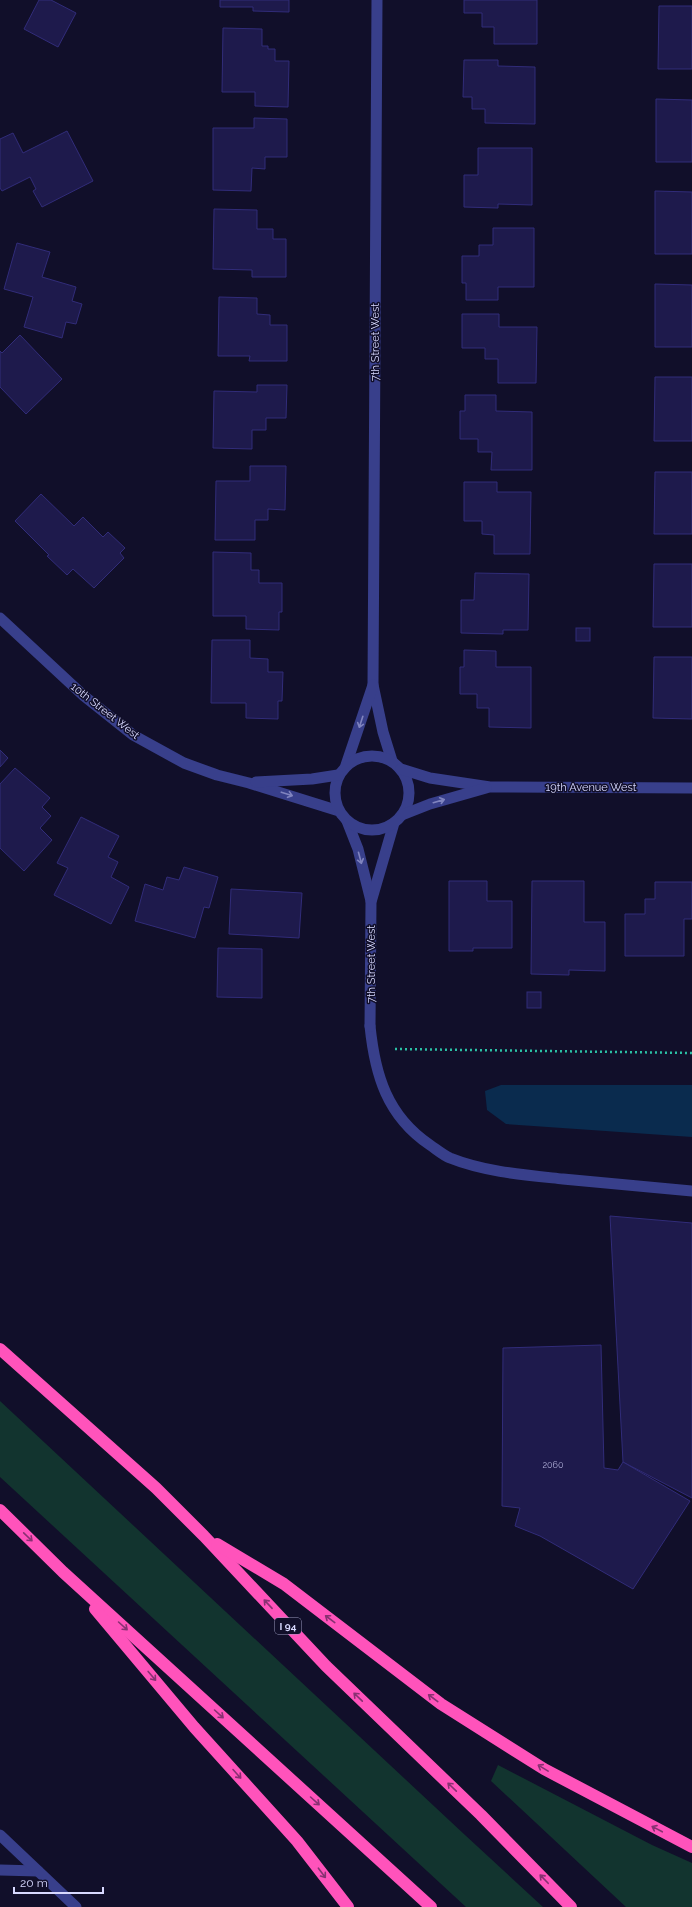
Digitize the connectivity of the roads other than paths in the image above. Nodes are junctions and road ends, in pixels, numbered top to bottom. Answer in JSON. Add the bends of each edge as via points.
{"nodes":[{"id":1,"x":377,"y":0,"type":"edge"},
{"id":2,"x":0,"y":618,"type":"edge"},
{"id":3,"x":373,"y":685,"type":"junction"},
{"id":4,"x":392,"y":761,"type":"junction"},
{"id":5,"x":346,"y":765,"type":"junction"},
{"id":6,"x":401,"y":769,"type":"junction"},
{"id":7,"x":338,"y":775,"type":"junction"},
{"id":8,"x":249,"y":783,"type":"junction"},
{"id":9,"x":490,"y":787,"type":"junction"},
{"id":10,"x":692,"y":788,"type":"edge"},
{"id":11,"x":339,"y":811,"type":"junction"},
{"id":12,"x":402,"y":815,"type":"junction"},
{"id":13,"x":347,"y":821,"type":"junction"},
{"id":14,"x":394,"y":823,"type":"junction"},
{"id":15,"x":371,"y":902,"type":"junction"},
{"id":16,"x":692,"y":1191,"type":"edge"},
{"id":17,"x":0,"y":1349,"type":"edge"},
{"id":18,"x":0,"y":1510,"type":"edge"},
{"id":19,"x":204,"y":1536,"type":"junction"},
{"id":20,"x":63,"y":1572,"type":"junction"},
{"id":21,"x":0,"y":1836,"type":"edge"},
{"id":22,"x":692,"y":1847,"type":"edge"},
{"id":23,"x":0,"y":1870,"type":"edge"},
{"id":24,"x":38,"y":1871,"type":"junction"},
{"id":25,"x":76,"y":1907,"type":"edge"},
{"id":26,"x":348,"y":1907,"type":"edge"},
{"id":27,"x":431,"y":1907,"type":"edge"},
{"id":28,"x":571,"y":1907,"type":"edge"}],
"edges":[{"from":1,"to":3,"type":"street","name":"7th Street West"},
{"from":2,"to":8,"type":"street","name":"10th Street West","via":[[84,696],[134,735],[184,763]]},
{"from":3,"to":4,"type":"street","name":"7th Street West"},
{"from":3,"to":5,"type":"street","name":"7th Street West","one_way":true},
{"from":4,"to":5,"type":"street","via":[[381,756],[369,755],[357,758]]},
{"from":4,"to":6,"type":"street"},
{"from":5,"to":7,"type":"street"},
{"from":6,"to":9,"type":"street","name":"19th Avenue West","via":[[430,778]]},
{"from":6,"to":12,"type":"street","via":[[409,790],[408,804]]},
{"from":7,"to":8,"type":"street","name":"10th Street West"},
{"from":7,"to":11,"type":"street","via":[[334,786],[334,800]]},
{"from":8,"to":11,"type":"street","name":"10th Street West","one_way":true},
{"from":9,"to":10,"type":"street","name":"19th Avenue West"},
{"from":12,"to":9,"type":"street","name":"19th Avenue West","one_way":true},
{"from":11,"to":13,"type":"street"},
{"from":12,"to":14,"type":"street"},
{"from":13,"to":14,"type":"street","via":[[358,828],[370,830],[383,829]]},
{"from":13,"to":15,"type":"street","name":"7th Street West","one_way":true,"via":[[358,849]]},
{"from":14,"to":15,"type":"street","name":"7th Street West"},
{"from":15,"to":16,"type":"street","name":"7th Street West","via":[[372,1048],[385,1095],[401,1121],[419,1138],[448,1158],[479,1168]]},
{"from":17,"to":19,"type":"highway","number":"I 94","via":[[156,1488]]},
{"from":18,"to":20,"type":"highway","one_way":true},
{"from":22,"to":19,"type":"highway","one_way":true,"via":[[544,1769],[441,1704],[284,1584]]},
{"from":28,"to":19,"type":"highway","number":"I 94","one_way":true,"via":[[482,1815],[326,1666]]},
{"from":20,"to":26,"type":"highway","one_way":true,"via":[[194,1727],[297,1841]]},
{"from":20,"to":27,"type":"highway","one_way":true},
{"from":21,"to":24,"type":"street"},
{"from":23,"to":24,"type":"street"},
{"from":24,"to":25,"type":"street"}]}
